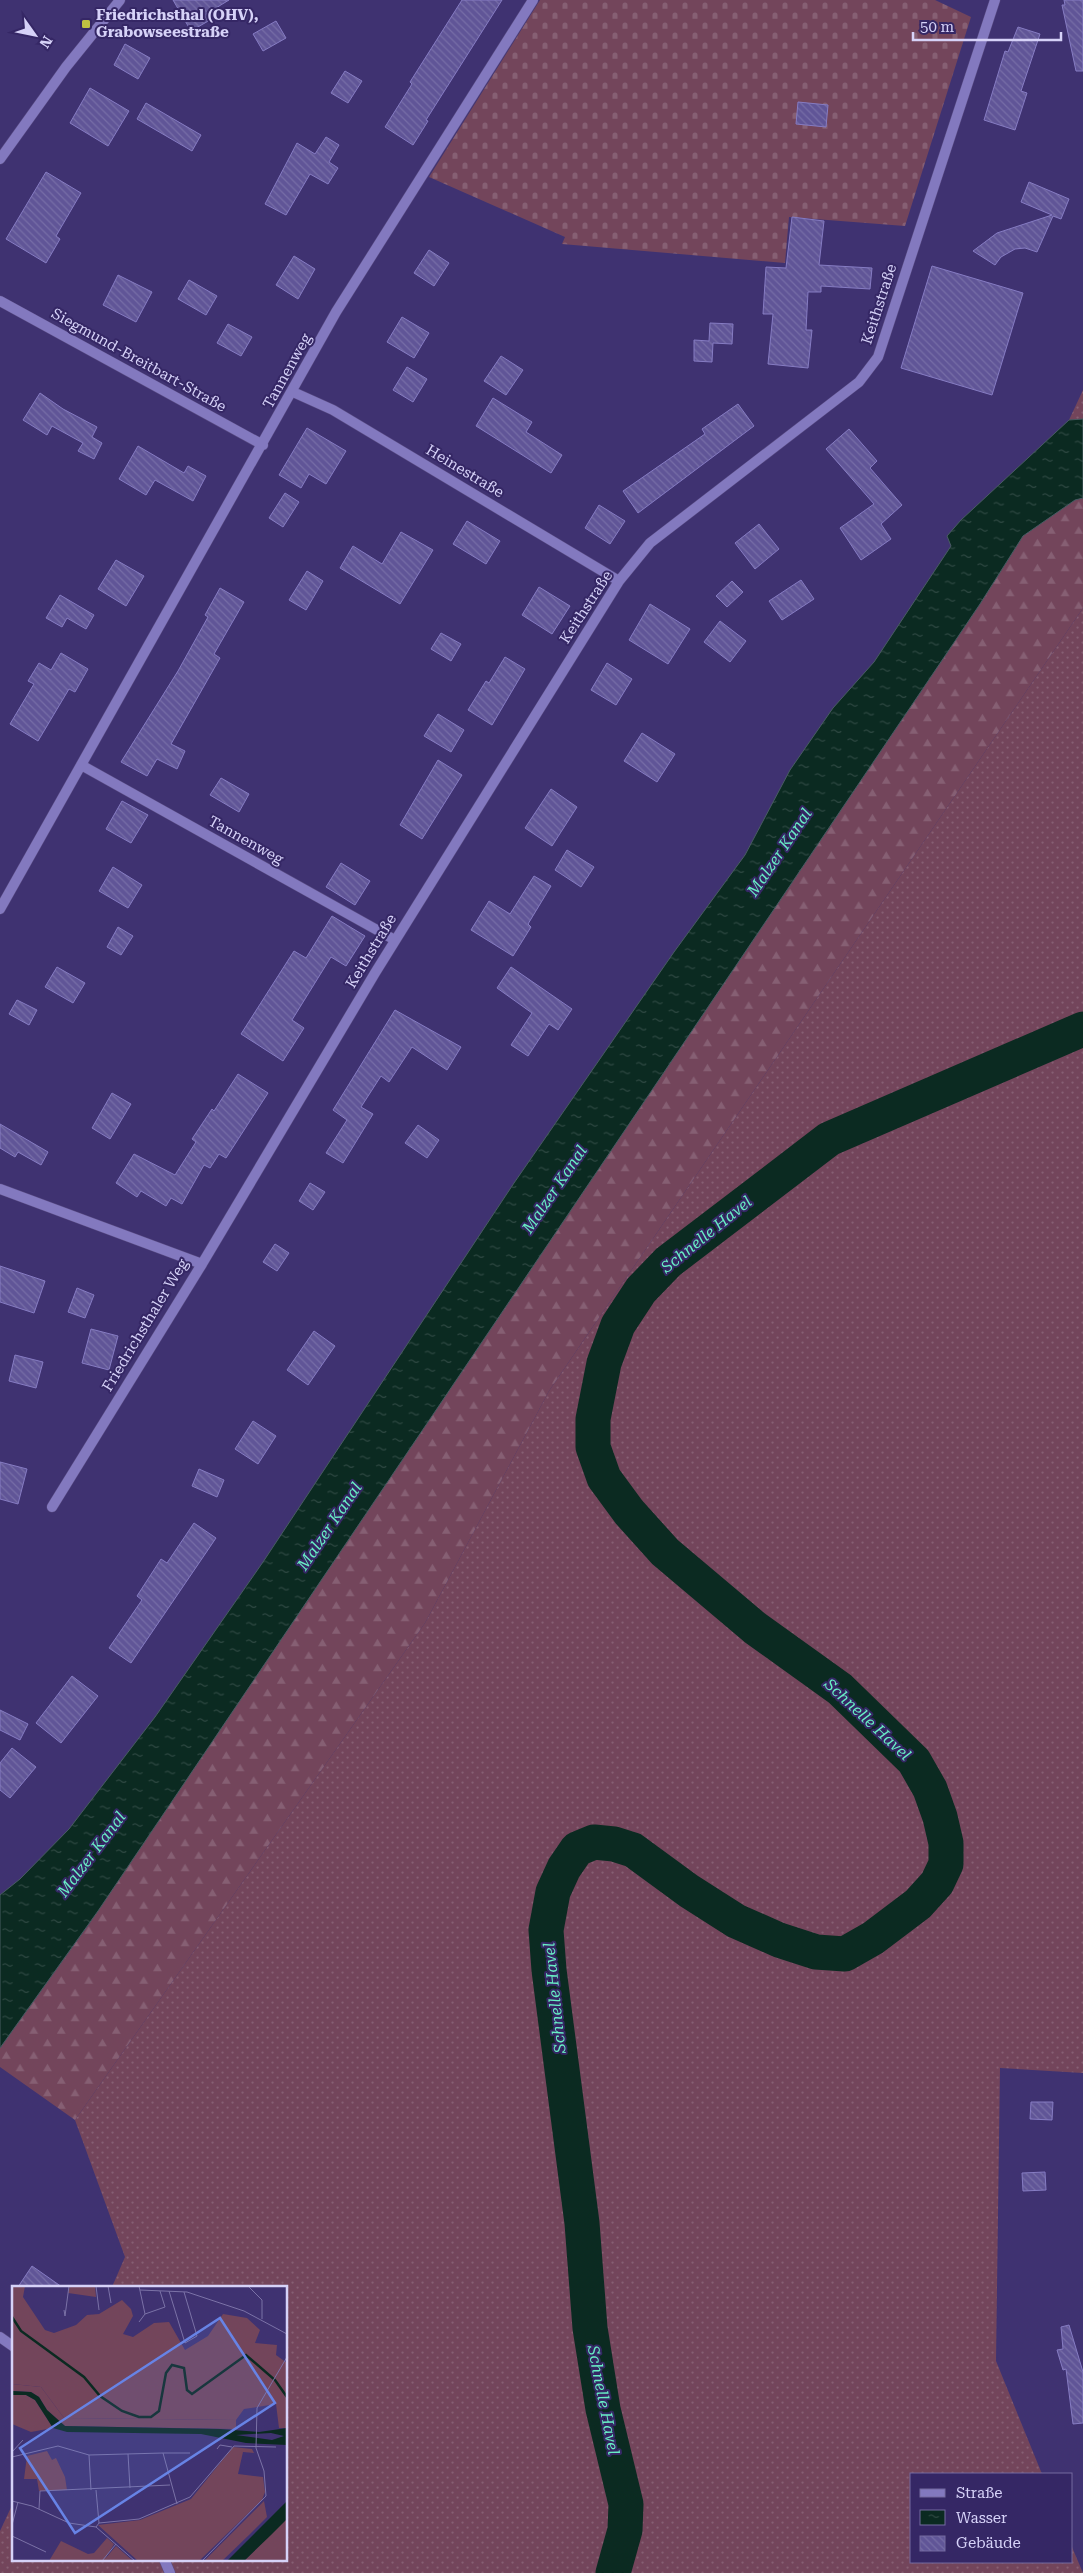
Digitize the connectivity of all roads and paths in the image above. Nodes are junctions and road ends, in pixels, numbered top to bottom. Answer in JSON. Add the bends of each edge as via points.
{"nodes":[{"id":1,"x":120,"y":0,"type":"edge"},
{"id":2,"x":533,"y":0,"type":"edge"},
{"id":3,"x":995,"y":0,"type":"edge"},
{"id":4,"x":0,"y":159,"type":"edge"},
{"id":5,"x":0,"y":301,"type":"edge"},
{"id":6,"x":293,"y":392,"type":"junction"},
{"id":7,"x":263,"y":445,"type":"junction"},
{"id":8,"x":619,"y":581,"type":"junction"},
{"id":9,"x":81,"y":765,"type":"junction"},
{"id":10,"x":0,"y":909,"type":"edge"},
{"id":11,"x":395,"y":940,"type":"junction"},
{"id":12,"x":0,"y":1189,"type":"edge"},
{"id":13,"x":202,"y":1264,"type":"junction"},
{"id":14,"x":52,"y":1506,"type":"dead end"},
{"id":15,"x":0,"y":2337,"type":"edge"},
{"id":16,"x":12,"y":2346,"type":"edge"},
{"id":17,"x":164,"y":2560,"type":"edge"},
{"id":18,"x":170,"y":2573,"type":"edge"}],
"edges":[{"from":1,"to":4,"type":"street","via":[[66,67]]},
{"from":2,"to":6,"type":"street","name":"Tannenweg","via":[[336,312]]},
{"from":3,"to":8,"type":"street","name":"Keithstraße","via":[[878,357],[859,382],[650,542]]},
{"from":5,"to":7,"type":"street","name":"Siegmund-Breitbart-Straße"},
{"from":6,"to":7,"type":"street","name":"Tannenweg"},
{"from":6,"to":8,"type":"street","name":"Heinestraße","via":[[333,410]]},
{"from":7,"to":9,"type":"street","name":"Tannenweg"},
{"from":8,"to":11,"type":"street","name":"Keithstraße"},
{"from":9,"to":10,"type":"street","name":"Tannenweg"},
{"from":9,"to":11,"type":"street","name":"Tannenweg"},
{"from":11,"to":13,"type":"street","name":"Keithstraße"},
{"from":12,"to":13,"type":"street","name":"Friedrichsthaler Weg"},
{"from":13,"to":14,"type":"street","name":"Friedrichsthaler Weg"},
{"from":15,"to":16,"type":"street"},
{"from":17,"to":18,"type":"street"}]}
